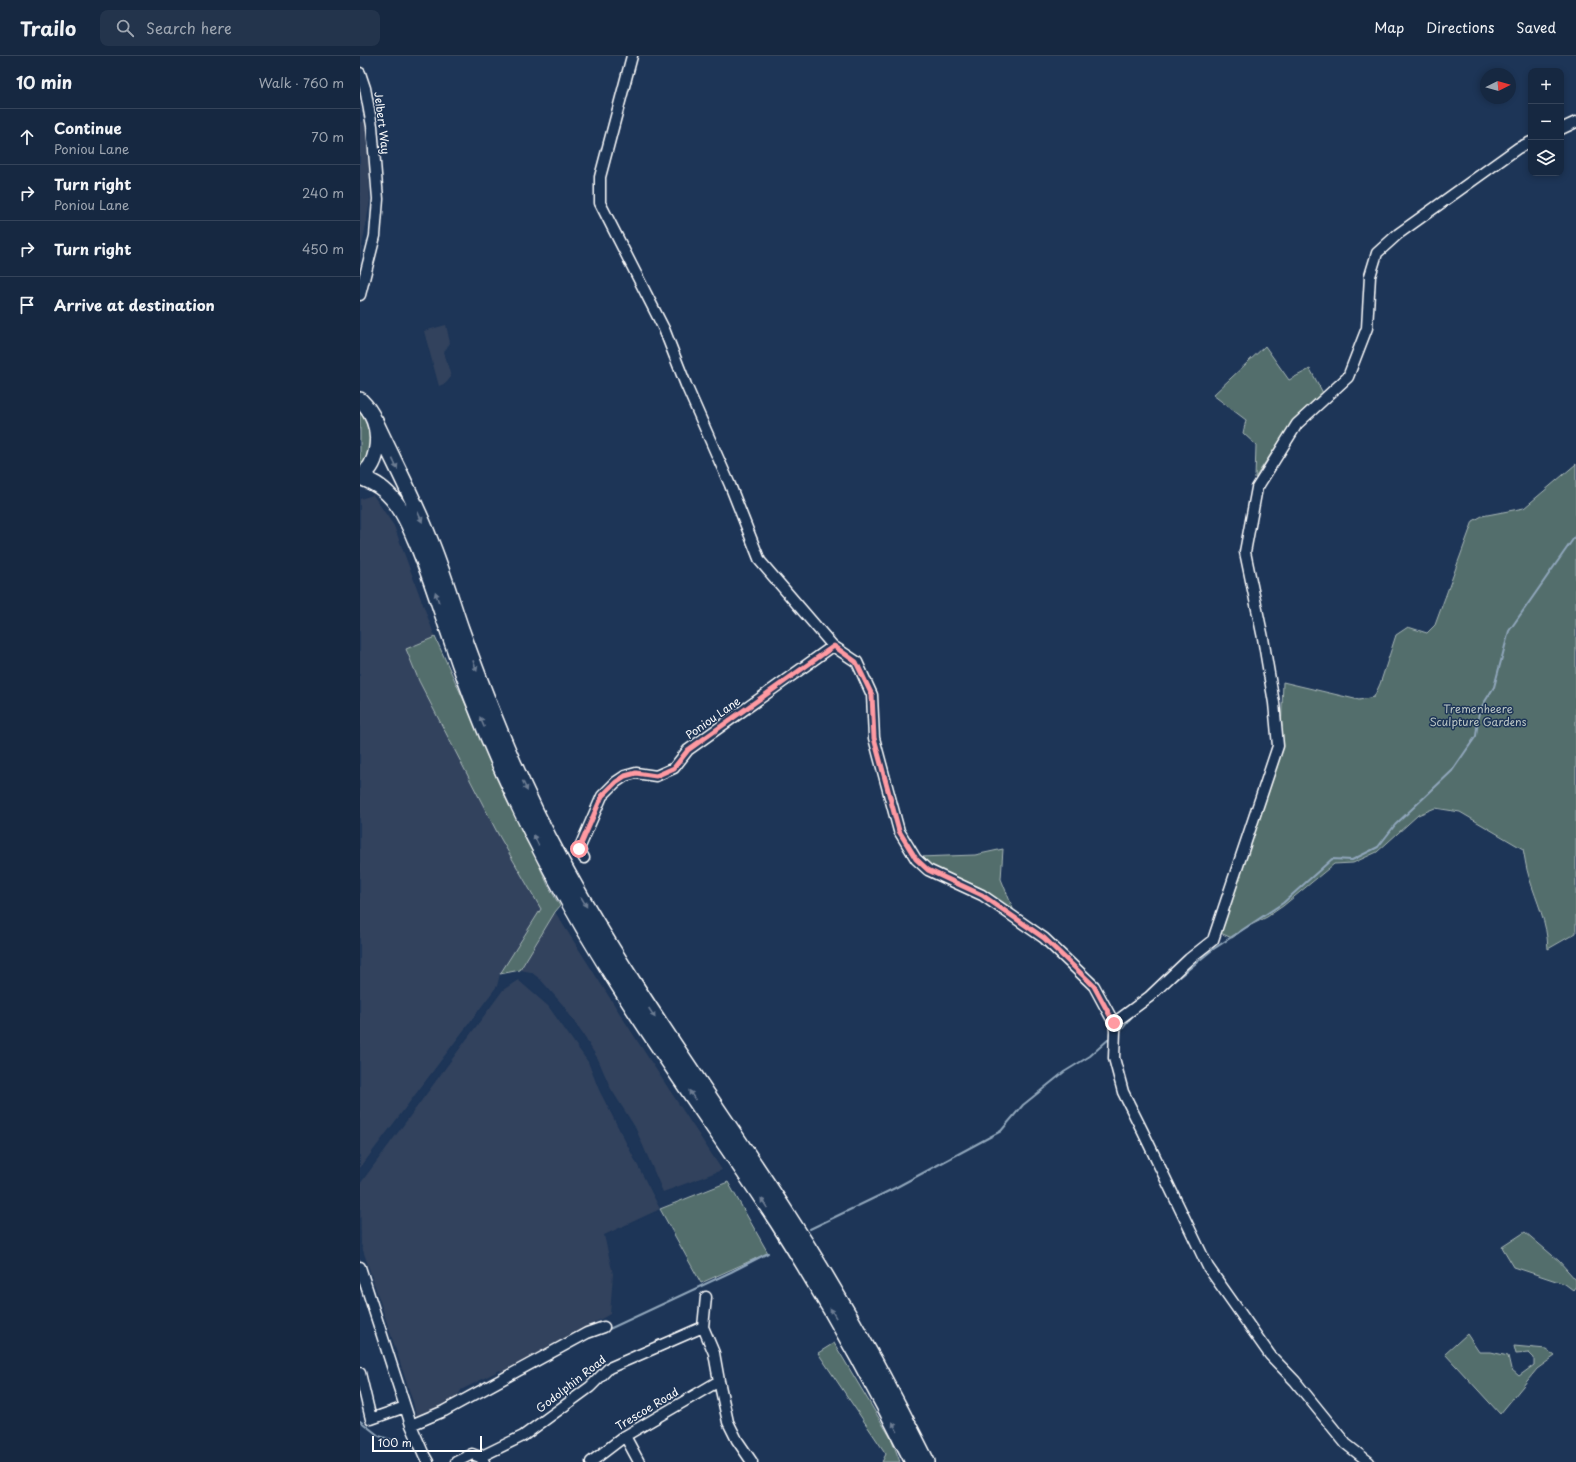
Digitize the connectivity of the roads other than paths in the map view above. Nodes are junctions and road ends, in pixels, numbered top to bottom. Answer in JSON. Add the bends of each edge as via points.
{"nodes":[{"id":1,"x":632,"y":56,"type":"edge"},
{"id":2,"x":360,"y":73,"type":"edge"},
{"id":3,"x":1576,"y":122,"type":"edge"},
{"id":4,"x":1564,"y":128,"type":"edge"},
{"id":5,"x":1528,"y":143,"type":"edge"},
{"id":6,"x":360,"y":295,"type":"edge"},
{"id":7,"x":360,"y":400,"type":"edge"},
{"id":8,"x":375,"y":421,"type":"junction"},
{"id":9,"x":360,"y":476,"type":"edge"},
{"id":10,"x":834,"y":646,"type":"junction"},
{"id":11,"x":584,"y":858,"type":"dead end"},
{"id":12,"x":1114,"y":1023,"type":"junction"},
{"id":13,"x":360,"y":1267,"type":"edge"},
{"id":14,"x":706,"y":1298,"type":"dead end"},
{"id":15,"x":604,"y":1327,"type":"dead end"},
{"id":16,"x":703,"y":1327,"type":"junction"},
{"id":17,"x":360,"y":1374,"type":"edge"},
{"id":18,"x":719,"y":1381,"type":"junction"},
{"id":19,"x":405,"y":1407,"type":"junction"},
{"id":20,"x":410,"y":1426,"type":"junction"},
{"id":21,"x":625,"y":1436,"type":"junction"},
{"id":22,"x":482,"y":1459,"type":"edge"},
{"id":23,"x":428,"y":1462,"type":"edge"},
{"id":24,"x":456,"y":1462,"type":"edge"},
{"id":25,"x":591,"y":1462,"type":"edge"},
{"id":26,"x":639,"y":1462,"type":"edge"},
{"id":27,"x":752,"y":1462,"type":"edge"},
{"id":28,"x":913,"y":1462,"type":"edge"},
{"id":29,"x":927,"y":1462,"type":"edge"},
{"id":30,"x":1369,"y":1462,"type":"edge"}],
"edges":[{"from":1,"to":10,"type":"street","via":[[600,177],[600,203],[664,329],[760,561]]},
{"from":2,"to":6,"type":"street","name":"Jelbert Way","via":[[372,126],[378,199],[375,236]]},
{"from":3,"to":4,"type":"street"},
{"from":5,"to":12,"type":"street","via":[[1404,230],[1377,253],[1370,276],[1367,328],[1348,377],[1296,424],[1257,488],[1245,552],[1263,638],[1278,746],[1213,940],[1149,997]]},
{"from":7,"to":8,"type":"highway"},
{"from":8,"to":9,"type":"highway","via":[[378,441],[375,455],[370,466]]},
{"from":8,"to":29,"type":"highway","one_way":true,"via":[[430,540],[490,708],[558,856],[640,994],[828,1277],[883,1375]]},
{"from":28,"to":9,"type":"highway","one_way":true,"via":[[874,1385],[774,1216],[613,976],[568,901],[502,768],[475,705],[410,527],[398,505],[384,490],[375,482]]},
{"from":10,"to":11,"type":"street","name":"Poniou Lane","via":[[688,750],[674,768],[656,776],[636,773],[616,782],[602,796],[579,849]]},
{"from":10,"to":12,"type":"street","via":[[856,662],[872,695],[874,738],[899,831],[916,859],[928,870],[982,895],[1044,938],[1094,986]]},
{"from":12,"to":30,"type":"street","via":[[1114,1058],[1123,1092],[1208,1267],[1270,1355],[1295,1381],[1346,1444]]},
{"from":13,"to":19,"type":"street"},
{"from":14,"to":16,"type":"street"},
{"from":15,"to":20,"type":"street","via":[[588,1333],[444,1411]]},
{"from":16,"to":18,"type":"street","via":[[714,1353]]},
{"from":16,"to":22,"type":"street","name":"Godolphin Road","via":[[609,1368],[590,1387],[523,1436]]},
{"from":17,"to":19,"type":"street","via":[[371,1419]]},
{"from":18,"to":21,"type":"street","name":"Trescoe Road"},
{"from":18,"to":27,"type":"street","via":[[728,1422]]},
{"from":19,"to":20,"type":"street"},
{"from":20,"to":23,"type":"street"},
{"from":21,"to":25,"type":"street","name":"Trescoe Road"},
{"from":21,"to":26,"type":"street"},
{"from":22,"to":24,"type":"street","name":"Godolphin Road","via":[[472,1454]]}]}
